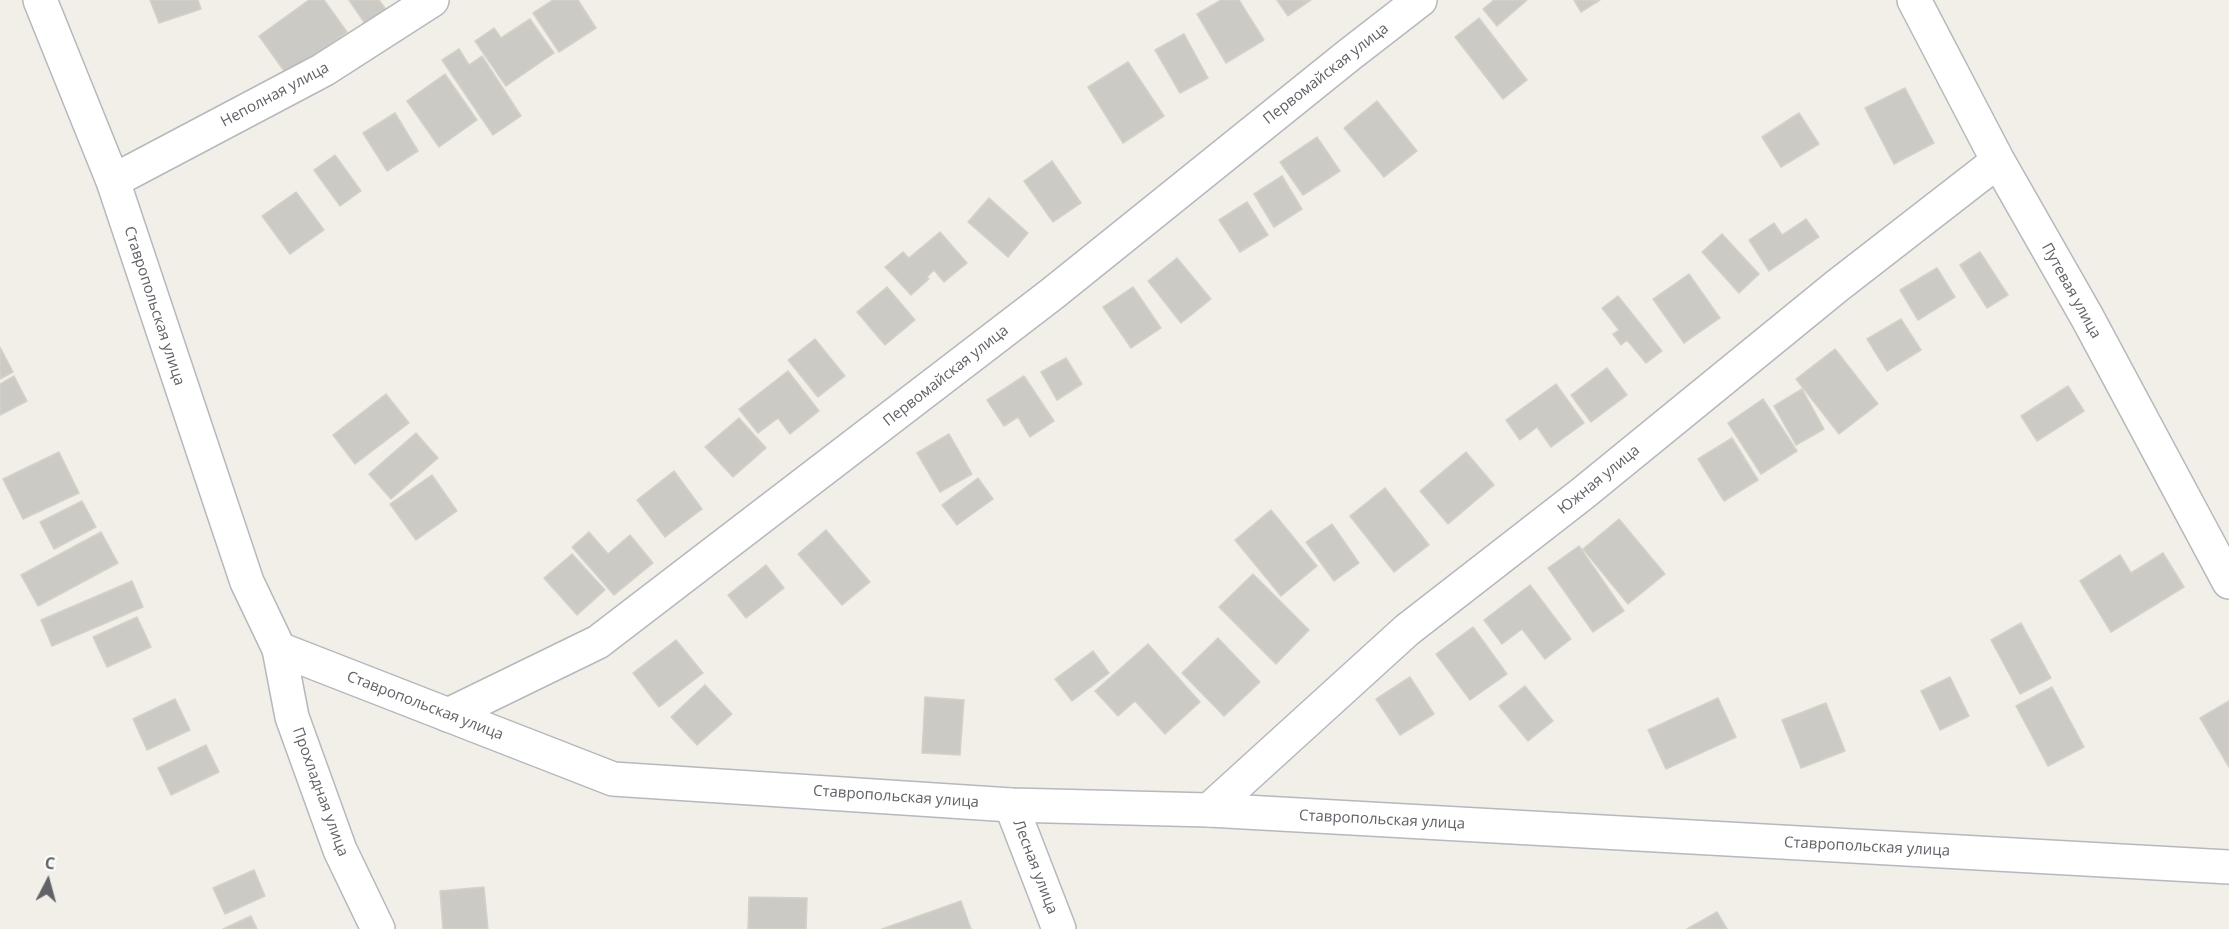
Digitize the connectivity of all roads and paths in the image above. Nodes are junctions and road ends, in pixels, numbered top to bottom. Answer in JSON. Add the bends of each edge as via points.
{"nodes":[{"id":1,"x":40,"y":0,"type":"edge"},
{"id":2,"x":432,"y":0,"type":"edge"},
{"id":3,"x":1420,"y":0,"type":"edge"},
{"id":4,"x":1914,"y":0,"type":"edge"},
{"id":5,"x":1998,"y":161,"type":"junction"},
{"id":6,"x":113,"y":181,"type":"junction"},
{"id":7,"x":2229,"y":582,"type":"edge"},
{"id":8,"x":279,"y":649,"type":"junction"},
{"id":9,"x":448,"y":715,"type":"junction"},
{"id":10,"x":1011,"y":805,"type":"junction"},
{"id":11,"x":1209,"y":810,"type":"junction"},
{"id":12,"x":2229,"y":867,"type":"edge"},
{"id":13,"x":378,"y":929,"type":"edge"},
{"id":14,"x":1059,"y":929,"type":"edge"}],
"edges":[{"from":1,"to":6,"type":"street","name":"Ставропольская улица"},
{"from":2,"to":6,"type":"street","name":"Неполная улица","via":[[323,70]]},
{"from":3,"to":9,"type":"street","name":"Первомайская улица","via":[[1052,294],[598,642]]},
{"from":4,"to":5,"type":"street","name":"Путевая улица"},
{"from":5,"to":7,"type":"street","name":"Путевая улица"},
{"from":5,"to":11,"type":"street","name":"Южная улица","via":[[1407,630]]},
{"from":6,"to":8,"type":"street","name":"Ставропольская улица","via":[[247,582]]},
{"from":8,"to":9,"type":"street","name":"Ставропольская улица"},
{"from":8,"to":13,"type":"street","name":"Прохладная улица","via":[[292,717],[340,850]]},
{"from":9,"to":10,"type":"street","name":"Ставропольская улица","via":[[613,779]]},
{"from":10,"to":11,"type":"street","name":"Ставропольская улица"},
{"from":10,"to":14,"type":"street","name":"Лесная улица"},
{"from":11,"to":12,"type":"street","name":"Ставропольская улица"}]}
